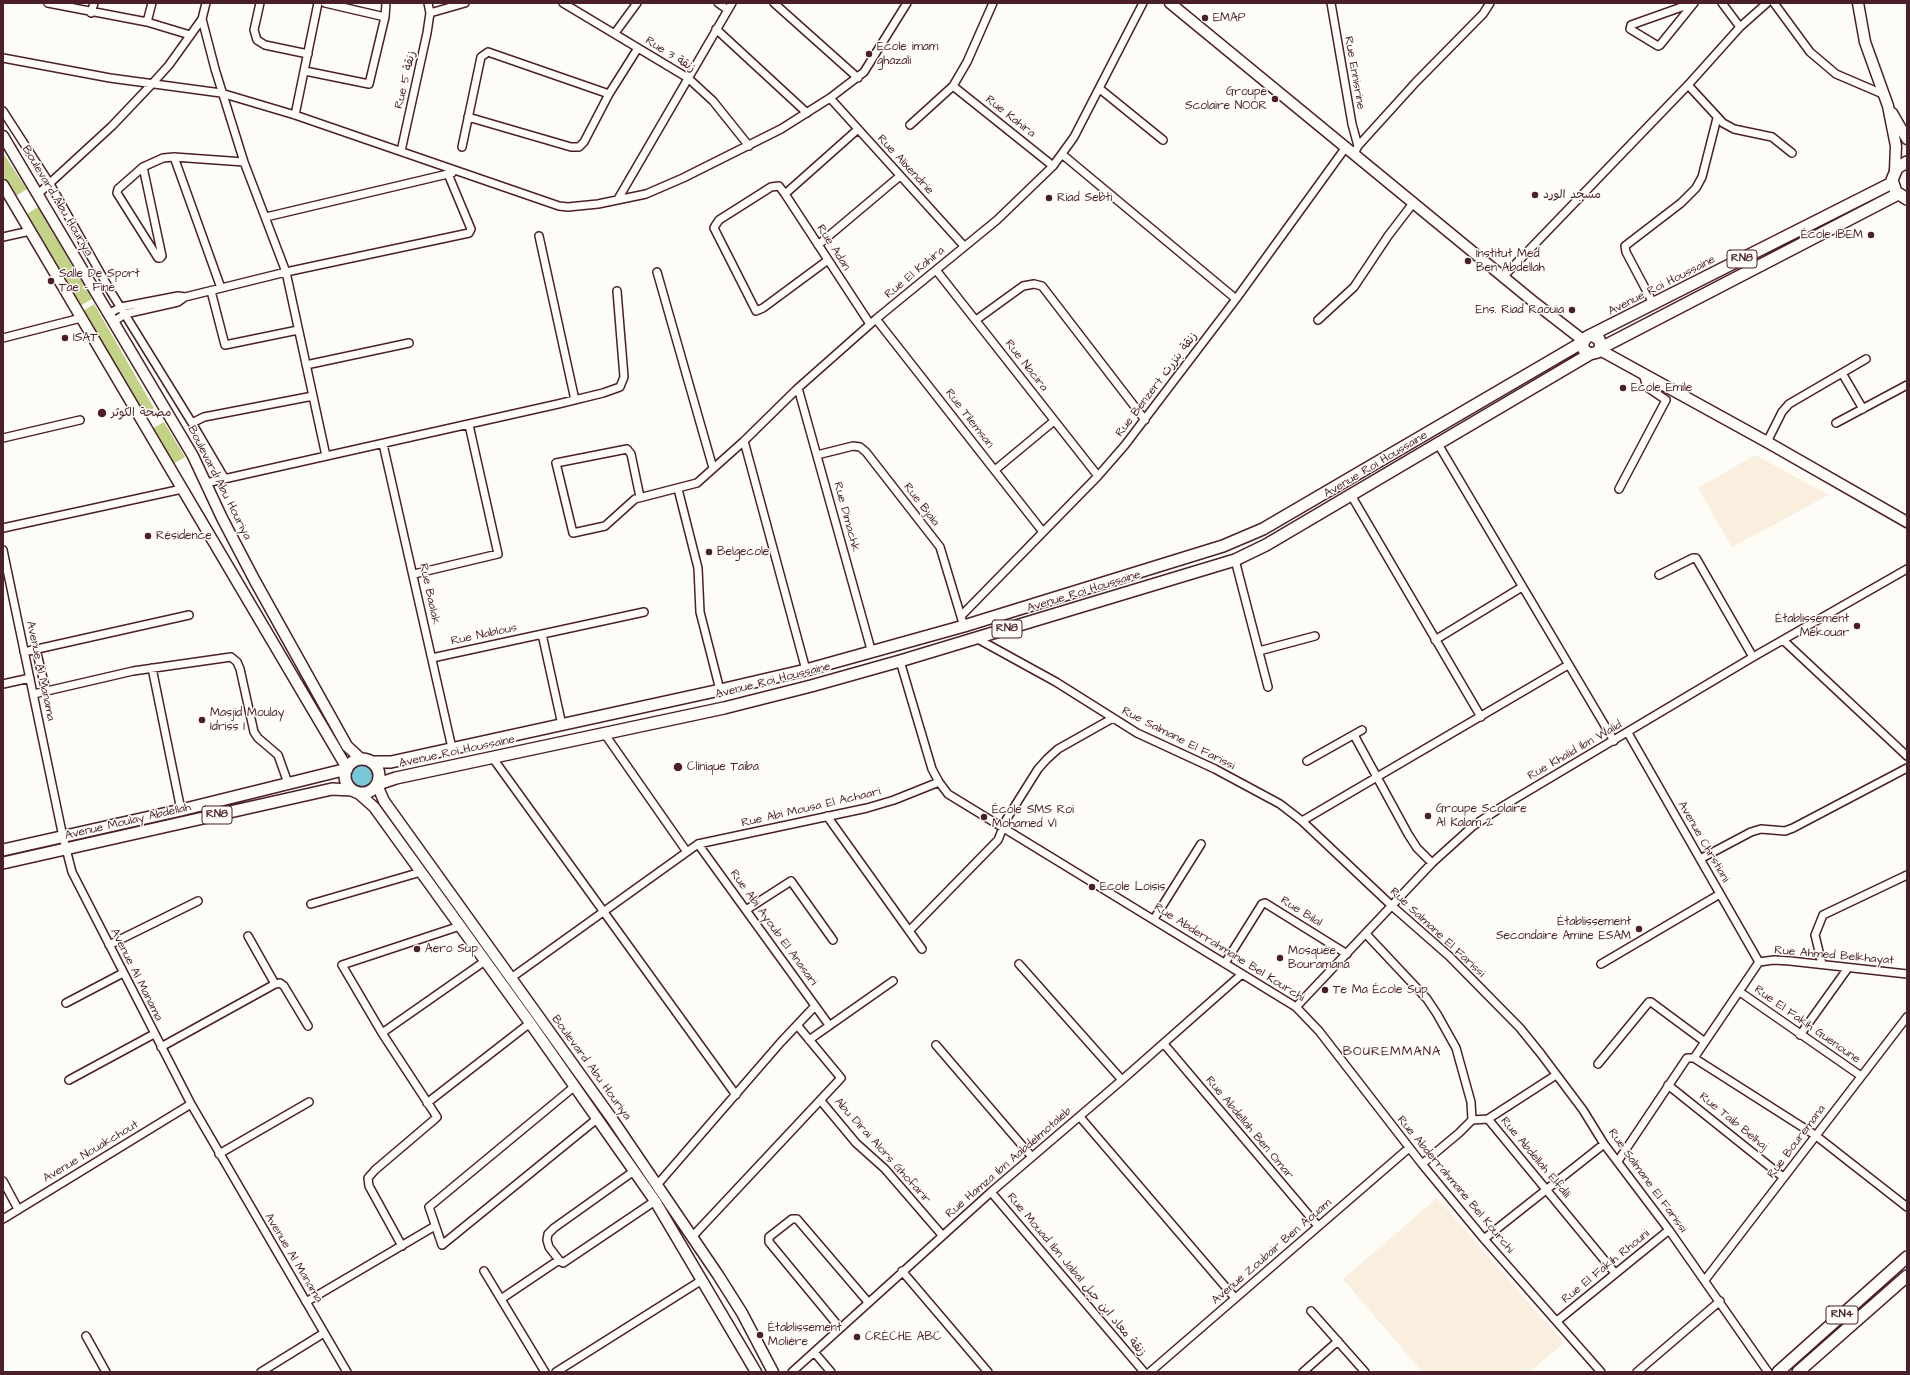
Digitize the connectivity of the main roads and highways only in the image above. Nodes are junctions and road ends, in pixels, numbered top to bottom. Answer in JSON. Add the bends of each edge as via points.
{"nodes":[{"id":1,"x":1170,"y":3,"type":"edge"},
{"id":2,"x":1858,"y":3,"type":"edge"},
{"id":3,"x":1888,"y":106,"type":"junction"},
{"id":4,"x":3,"y":136,"type":"edge"},
{"id":5,"x":1907,"y":139,"type":"edge"},
{"id":6,"x":1907,"y":162,"type":"edge"},
{"id":7,"x":1895,"y":170,"type":"junction"},
{"id":8,"x":1892,"y":183,"type":"junction"},
{"id":9,"x":3,"y":186,"type":"edge"},
{"id":10,"x":1902,"y":196,"type":"edge"},
{"id":11,"x":1907,"y":207,"type":"edge"},
{"id":12,"x":1587,"y":339,"type":"junction"},
{"id":13,"x":1597,"y":351,"type":"junction"},
{"id":14,"x":1907,"y":522,"type":"edge"},
{"id":15,"x":360,"y":759,"type":"junction"},
{"id":16,"x":372,"y":762,"type":"junction"},
{"id":17,"x":347,"y":769,"type":"junction"},
{"id":18,"x":377,"y":785,"type":"junction"},
{"id":19,"x":355,"y":791,"type":"junction"},
{"id":20,"x":3,"y":850,"type":"edge"},
{"id":21,"x":3,"y":863,"type":"edge"},
{"id":22,"x":1907,"y":1257,"type":"edge"},
{"id":23,"x":1907,"y":1276,"type":"edge"},
{"id":24,"x":756,"y":1372,"type":"edge"},
{"id":25,"x":773,"y":1372,"type":"edge"},
{"id":26,"x":1778,"y":1372,"type":"edge"},
{"id":27,"x":1798,"y":1372,"type":"edge"}],
"edges":[{"from":1,"to":12,"type":"main road","via":[[1346,147],[1356,150],[1503,277]]},
{"from":2,"to":3,"type":"main road","via":[[1865,42]]},
{"from":3,"to":5,"type":"main road"},
{"from":3,"to":7,"type":"main road","via":[[1896,146]]},
{"from":4,"to":15,"type":"main road","name":"Boulevard Abu Houriya","via":[[193,456],[255,581],[344,739]]},
{"from":6,"to":7,"type":"main road","via":[[1900,164]]},
{"from":7,"to":8,"type":"main road"},
{"from":8,"to":10,"type":"main road"},
{"from":8,"to":12,"type":"main road","name":"Avenue Roi Houssaine","number":"RN8"},
{"from":9,"to":17,"type":"main road"},
{"from":10,"to":11,"type":"main road"},
{"from":10,"to":13,"type":"main road","name":"Avenue Roi Houssaine","number":"RN8"},
{"from":12,"to":13,"type":"main road","via":[[1599,339]]},
{"from":12,"to":13,"type":"main road","via":[[1584,350]]},
{"from":12,"to":16,"type":"main road","name":"Avenue Roi Houssaine","number":"RN8","via":[[1244,538],[962,621],[872,653],[806,670],[391,762]]},
{"from":13,"to":14,"type":"main road","via":[[1768,442]]},
{"from":13,"to":18,"type":"main road","name":"Avenue Roi Houssaine","number":"RN8","via":[[1266,545],[1235,560],[900,661],[746,702],[492,757]]},
{"from":15,"to":16,"type":"main road","number":"RN8"},
{"from":15,"to":17,"type":"main road","number":"RN8"},
{"from":16,"to":18,"type":"main road","via":[[378,769]]},
{"from":17,"to":19,"type":"main road","via":[[346,780]]},
{"from":17,"to":20,"type":"main road","name":"Avenue Moulay Abdellah","number":"RN8"},
{"from":18,"to":19,"type":"main road","number":"RN8","via":[[368,792]]},
{"from":18,"to":25,"type":"main road","name":"Boulevard Abu Houriya","via":[[384,801],[718,1275]]},
{"from":19,"to":21,"type":"main road","name":"Avenue Moulay Abdellah","number":"RN8","via":[[332,789]]},
{"from":19,"to":24,"type":"main road","name":"Boulevard Abu Houriya","via":[[374,807],[598,1118],[655,1202]]},
{"from":22,"to":26,"type":"main road","number":"RN4"},
{"from":23,"to":27,"type":"main road","number":"RN4"}]}
